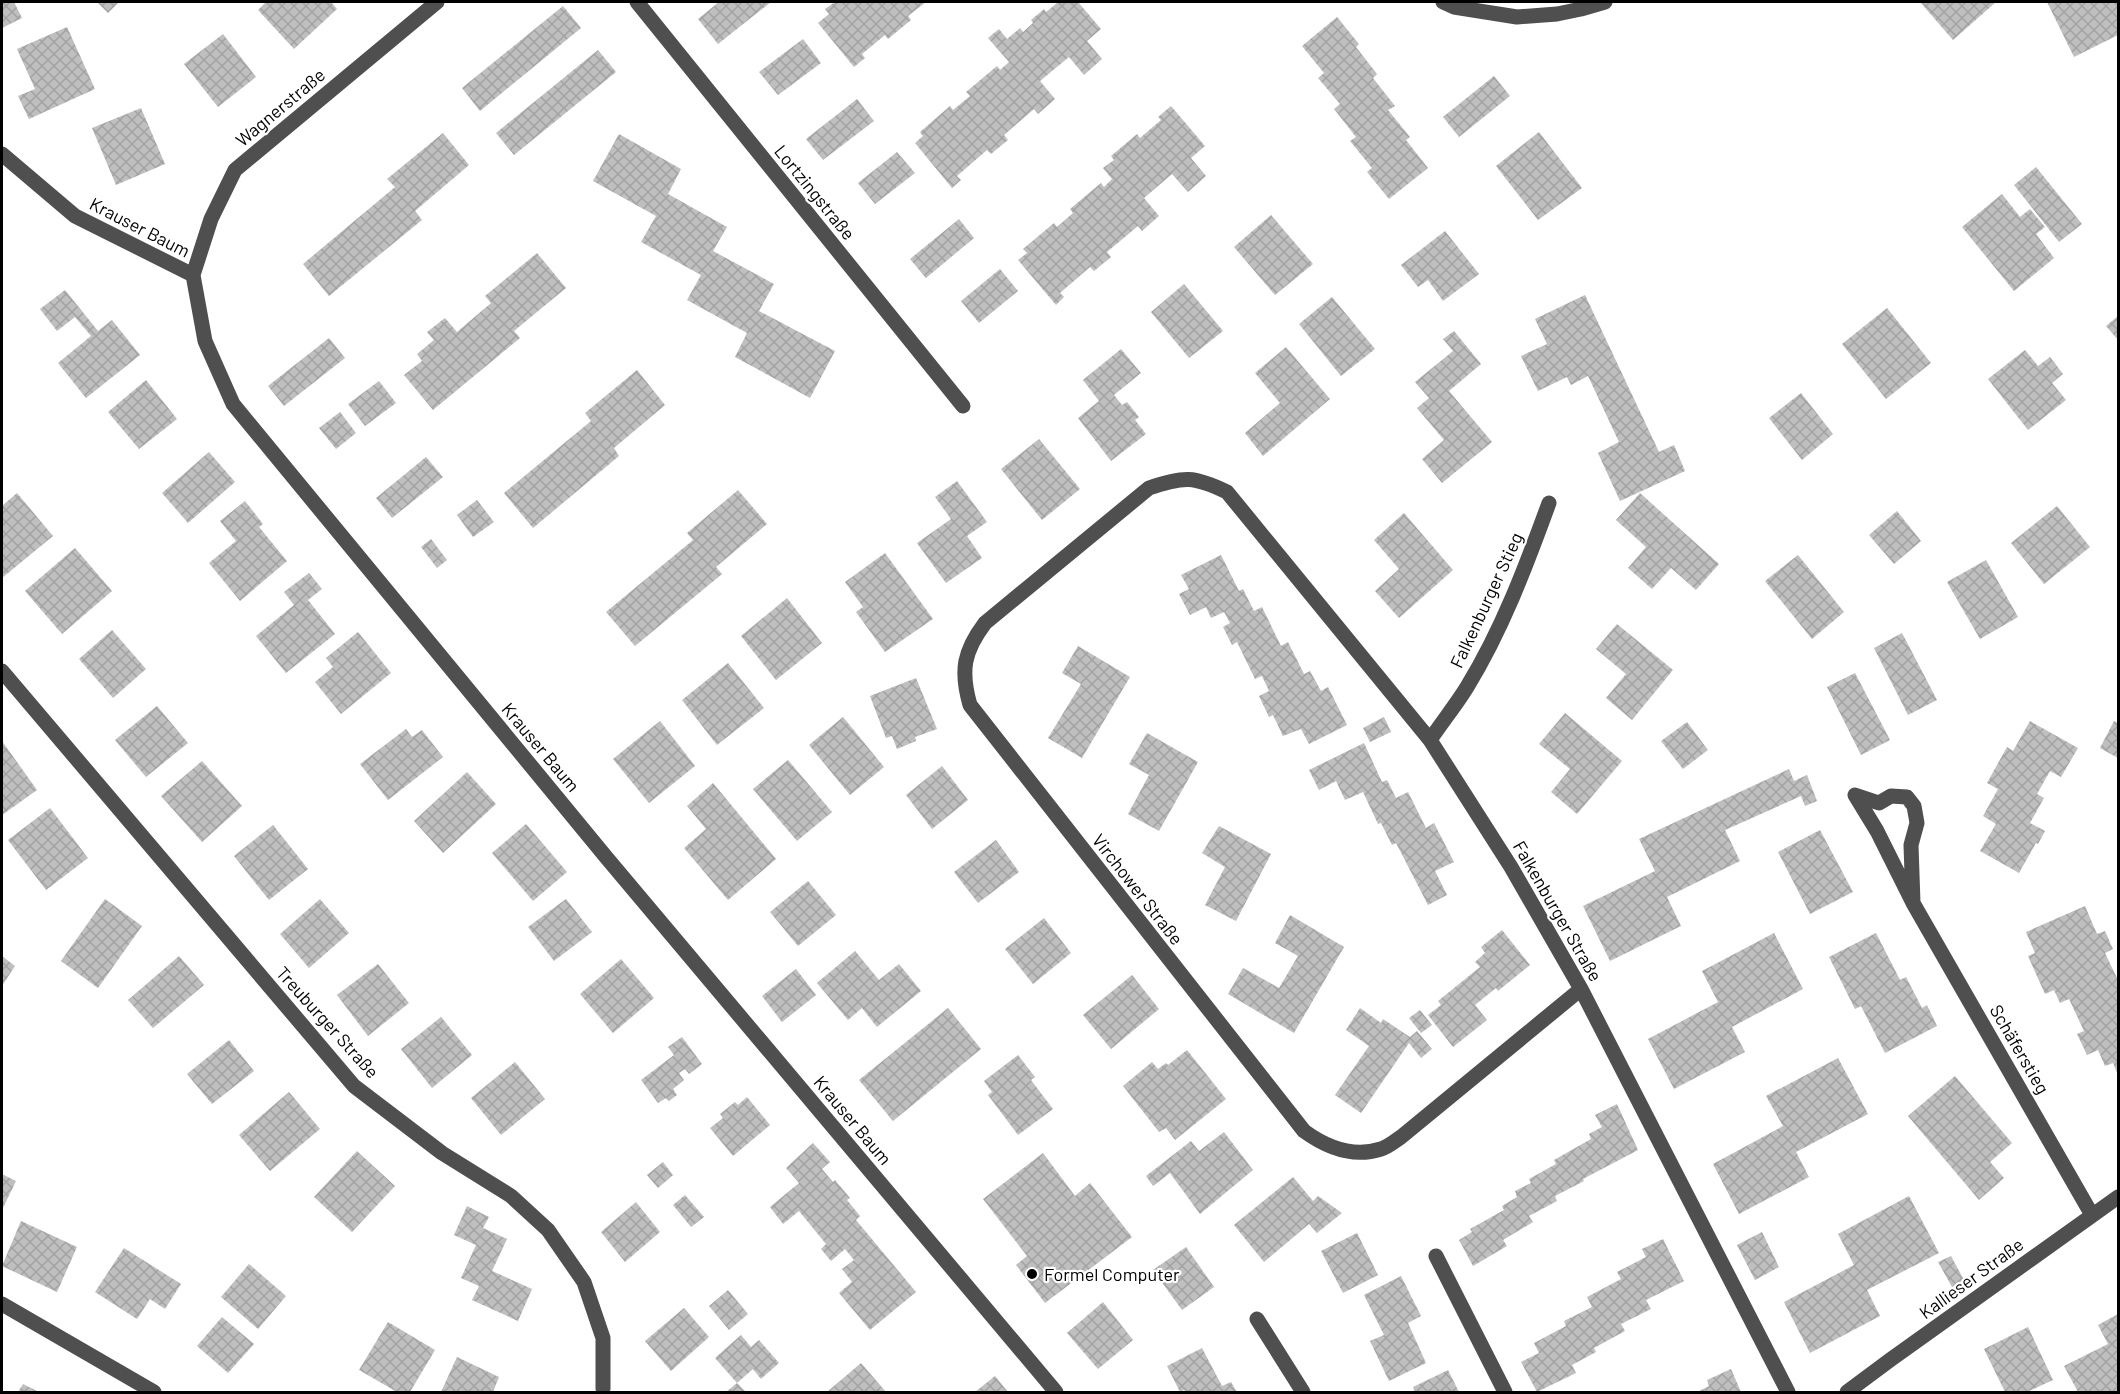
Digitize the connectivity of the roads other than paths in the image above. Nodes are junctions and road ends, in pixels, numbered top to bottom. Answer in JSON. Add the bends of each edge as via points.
{"nodes":[{"id":1,"x":437,"y":2,"type":"edge"},
{"id":2,"x":637,"y":2,"type":"edge"},
{"id":3,"x":1443,"y":2,"type":"edge"},
{"id":4,"x":1605,"y":2,"type":"edge"},
{"id":5,"x":2,"y":154,"type":"edge"},
{"id":6,"x":193,"y":275,"type":"junction"},
{"id":7,"x":963,"y":406,"type":"dead end"},
{"id":8,"x":1227,"y":492,"type":"joint"},
{"id":9,"x":1549,"y":503,"type":"dead end"},
{"id":10,"x":2,"y":671,"type":"edge"},
{"id":11,"x":1430,"y":740,"type":"junction"},
{"id":12,"x":1913,"y":903,"type":"junction"},
{"id":13,"x":1581,"y":989,"type":"junction"},
{"id":14,"x":2118,"y":1197,"type":"edge"},
{"id":15,"x":2092,"y":1215,"type":"junction"},
{"id":16,"x":1436,"y":1256,"type":"dead end"},
{"id":17,"x":2,"y":1304,"type":"edge"},
{"id":18,"x":1257,"y":1319,"type":"dead end"},
{"id":19,"x":603,"y":1391,"type":"edge"},
{"id":20,"x":154,"y":1392,"type":"edge"},
{"id":21,"x":1056,"y":1392,"type":"edge"},
{"id":22,"x":1303,"y":1392,"type":"edge"},
{"id":23,"x":1505,"y":1392,"type":"edge"},
{"id":24,"x":1788,"y":1392,"type":"edge"},
{"id":25,"x":1847,"y":1392,"type":"edge"}],
"edges":[{"from":1,"to":6,"type":"street","name":"Wagnerstraße","via":[[235,170],[211,219]]},
{"from":2,"to":7,"type":"street","name":"Lortzingstraße"},
{"from":3,"to":4,"type":"street","via":[[1454,8],[1517,17],[1557,14]]},
{"from":5,"to":6,"type":"street","name":"Krauser Baum","via":[[75,216]]},
{"from":6,"to":21,"type":"street","name":"Krauser Baum","via":[[205,341],[232,404]]},
{"from":8,"to":11,"type":"street","name":"Falkenburger Straße"},
{"from":8,"to":13,"type":"street","name":"Virchower Straße","via":[[1202,480],[1174,480],[1149,488],[985,622],[972,640],[964,663],[963,684],[970,705],[1304,1131],[1321,1144],[1363,1152],[1382,1149]]},
{"from":9,"to":11,"type":"street","name":"Falkenburger Stieg","via":[[1494,638],[1467,688]]},
{"from":10,"to":19,"type":"street","name":"Treuburger Straße","via":[[354,1086],[442,1153],[511,1196],[548,1230],[584,1282],[603,1338]]},
{"from":11,"to":13,"type":"street","name":"Falkenburger Straße","via":[[1511,867]]},
{"from":12,"to":12,"type":"street","name":"Schäferstieg","via":[[1877,831],[1855,795],[1879,803],[1891,796],[1907,797],[1914,806],[1917,823],[1911,853]]},
{"from":12,"to":15,"type":"street","name":"Schäferstieg"},
{"from":13,"to":24,"type":"street","name":"Falkenburger Straße"},
{"from":14,"to":15,"type":"street","name":"Kallieser Straße"},
{"from":15,"to":25,"type":"street","name":"Kallieser Straße"},
{"from":16,"to":23,"type":"street"},
{"from":17,"to":20,"type":"street"},
{"from":18,"to":22,"type":"street"}]}
